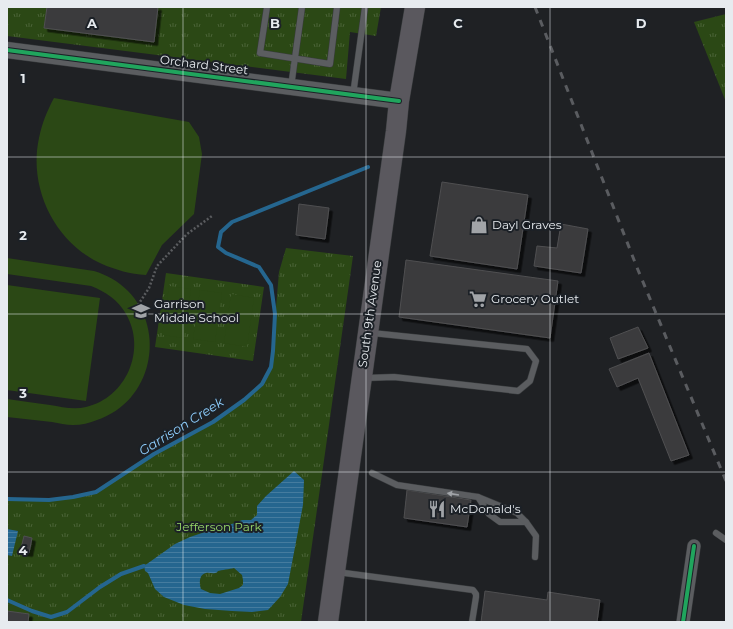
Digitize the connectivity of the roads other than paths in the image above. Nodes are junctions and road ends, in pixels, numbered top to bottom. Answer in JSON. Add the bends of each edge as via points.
{"nodes":[{"id":1,"x":267,"y":7,"type":"edge"},
{"id":2,"x":302,"y":7,"type":"edge"},
{"id":3,"x":337,"y":7,"type":"edge"},
{"id":4,"x":365,"y":7,"type":"edge"},
{"id":5,"x":415,"y":7,"type":"edge"},
{"id":6,"x":7,"y":50,"type":"edge"},
{"id":7,"x":295,"y":59,"type":"junction"},
{"id":8,"x":290,"y":86,"type":"junction"},
{"id":9,"x":353,"y":95,"type":"junction"},
{"id":10,"x":399,"y":101,"type":"junction"},
{"id":11,"x":368,"y":333,"type":"junction"},
{"id":12,"x":362,"y":378,"type":"junction"},
{"id":13,"x":372,"y":473,"type":"dead end"},
{"id":14,"x":478,"y":497,"type":"junction"},
{"id":15,"x":526,"y":522,"type":"junction"},
{"id":16,"x":716,"y":533,"type":"dead end"},
{"id":17,"x":726,"y":540,"type":"edge"},
{"id":18,"x":694,"y":546,"type":"dead end"},
{"id":19,"x":535,"y":557,"type":"dead end"},
{"id":20,"x":335,"y":571,"type":"junction"},
{"id":21,"x":328,"y":622,"type":"edge"},
{"id":22,"x":472,"y":622,"type":"edge"},
{"id":23,"x":683,"y":622,"type":"edge"}],
"edges":[{"from":1,"to":7,"type":"lane","via":[[260,53]]},
{"from":2,"to":7,"type":"lane"},
{"from":3,"to":7,"type":"lane","via":[[330,64]]},
{"from":4,"to":9,"type":"lane"},
{"from":5,"to":10,"type":"main road","name":"South 9th Avenue"},
{"from":6,"to":8,"type":"street","name":"Orchard Street"},
{"from":7,"to":8,"type":"lane"},
{"from":8,"to":9,"type":"street","name":"Orchard Street"},
{"from":9,"to":10,"type":"street","name":"Orchard Street"},
{"from":10,"to":11,"type":"main road","name":"South 9th Avenue"},
{"from":11,"to":12,"type":"main road","name":"South 9th Avenue"},
{"from":11,"to":12,"type":"lane","via":[[527,350],[536,361],[530,381],[518,391],[394,377]]},
{"from":12,"to":20,"type":"main road","name":"South 9th Avenue"},
{"from":14,"to":13,"type":"lane","one_way":true,"via":[[397,485]]},
{"from":14,"to":15,"type":"lane","via":[[517,513]]},
{"from":14,"to":15,"type":"lane","via":[[489,514],[500,522]]},
{"from":15,"to":19,"type":"lane","via":[[536,536]]},
{"from":16,"to":17,"type":"lane"},
{"from":18,"to":23,"type":"street"},
{"from":20,"to":21,"type":"main road","name":"South 9th Avenue"},
{"from":20,"to":22,"type":"lane","via":[[473,590],[476,597]]}]}
